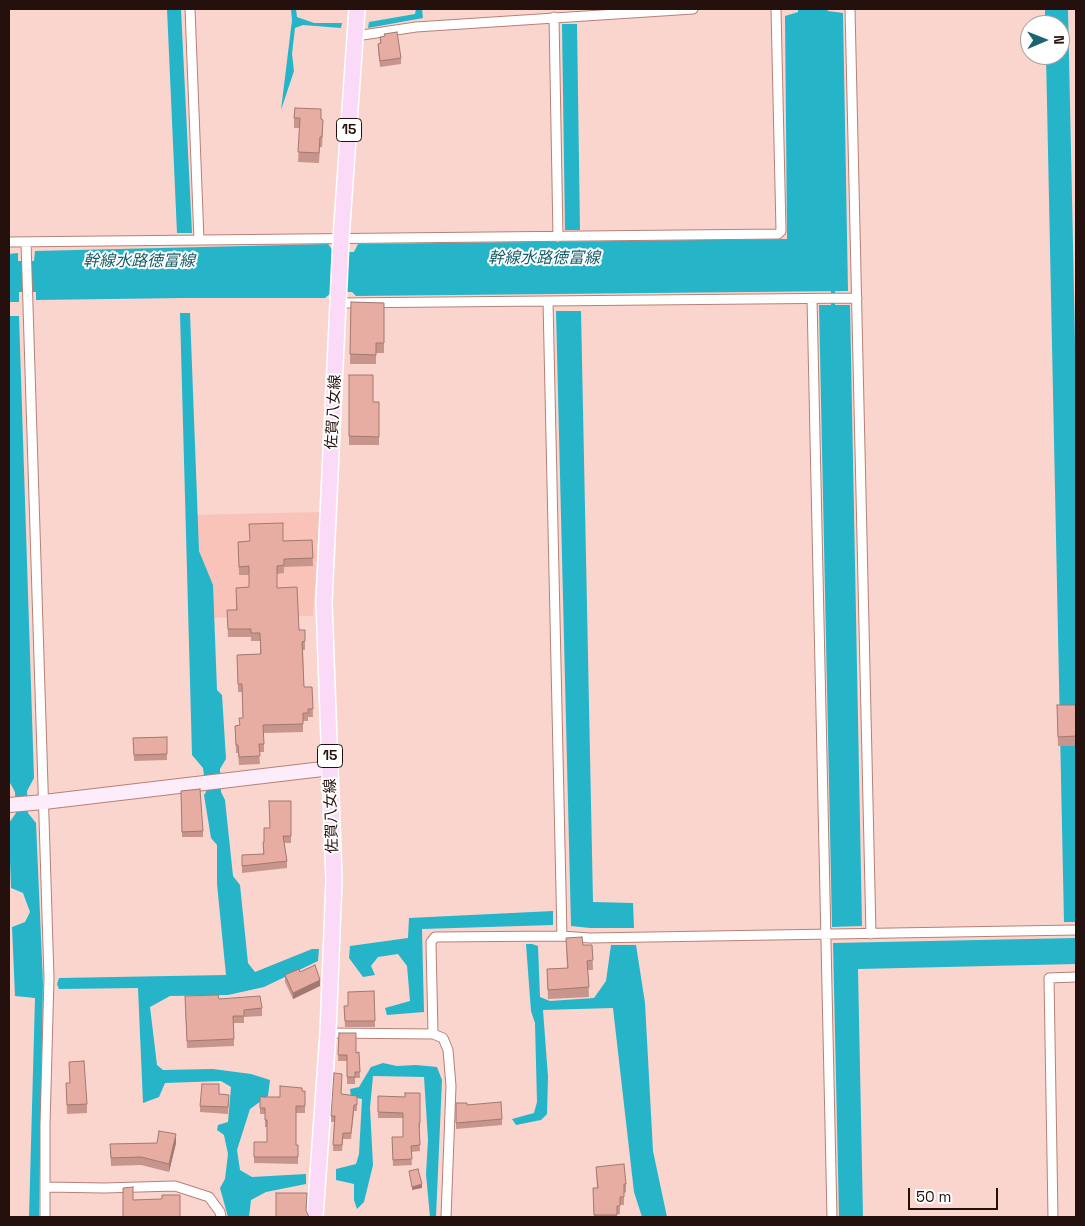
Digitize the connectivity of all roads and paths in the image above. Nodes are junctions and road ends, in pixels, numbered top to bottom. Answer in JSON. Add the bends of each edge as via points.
{"nodes":[{"id":1,"x":190,"y":9,"type":"edge"},
{"id":2,"x":357,"y":9,"type":"edge"},
{"id":3,"x":693,"y":9,"type":"edge"},
{"id":4,"x":776,"y":9,"type":"edge"},
{"id":5,"x":850,"y":9,"type":"edge"},
{"id":6,"x":613,"y":11,"type":"edge"},
{"id":7,"x":554,"y":17,"type":"junction"},
{"id":8,"x":356,"y":36,"type":"junction"},
{"id":9,"x":558,"y":237,"type":"junction"},
{"id":10,"x":199,"y":240,"type":"junction"},
{"id":11,"x":9,"y":242,"type":"edge"},
{"id":12,"x":26,"y":242,"type":"junction"},
{"id":13,"x":341,"y":245,"type":"junction"},
{"id":14,"x":812,"y":298,"type":"junction"},
{"id":15,"x":857,"y":298,"type":"junction"},
{"id":16,"x":339,"y":299,"type":"junction"},
{"id":17,"x":548,"y":301,"type":"junction"},
{"id":18,"x":331,"y":768,"type":"junction"},
{"id":19,"x":39,"y":802,"type":"junction"},
{"id":20,"x":10,"y":805,"type":"edge"},
{"id":21,"x":1076,"y":930,"type":"edge"},
{"id":22,"x":871,"y":934,"type":"junction"},
{"id":23,"x":826,"y":935,"type":"junction"},
{"id":24,"x":562,"y":936,"type":"junction"},
{"id":25,"x":1076,"y":978,"type":"edge"},
{"id":26,"x":328,"y":1033,"type":"junction"},
{"id":27,"x":433,"y":1034,"type":"junction"},
{"id":28,"x":45,"y":1188,"type":"junction"},
{"id":29,"x":45,"y":1217,"type":"edge"},
{"id":30,"x":221,"y":1217,"type":"edge"},
{"id":31,"x":315,"y":1217,"type":"edge"},
{"id":32,"x":446,"y":1217,"type":"edge"},
{"id":33,"x":832,"y":1217,"type":"edge"},
{"id":34,"x":1053,"y":1217,"type":"edge"}],
"edges":[{"from":1,"to":10,"type":"street"},
{"from":2,"to":8,"type":"main road","number":"15"},
{"from":3,"to":6,"type":"street"},
{"from":4,"to":9,"type":"street","via":[[781,231],[778,234]]},
{"from":5,"to":15,"type":"street"},
{"from":6,"to":7,"type":"street"},
{"from":7,"to":8,"type":"street","via":[[416,27]]},
{"from":7,"to":9,"type":"street"},
{"from":8,"to":13,"type":"main road","number":"15"},
{"from":9,"to":13,"type":"street"},
{"from":10,"to":12,"type":"street"},
{"from":10,"to":13,"type":"street"},
{"from":11,"to":12,"type":"street"},
{"from":12,"to":19,"type":"street"},
{"from":13,"to":16,"type":"main road","number":"15"},
{"from":14,"to":15,"type":"street"},
{"from":14,"to":17,"type":"street"},
{"from":14,"to":23,"type":"street"},
{"from":15,"to":22,"type":"street"},
{"from":16,"to":17,"type":"street"},
{"from":16,"to":18,"type":"main road","name":"佐賀八女線","number":"15","via":[[324,602]]},
{"from":17,"to":24,"type":"street"},
{"from":18,"to":19,"type":"street"},
{"from":18,"to":26,"type":"main road","name":"佐賀八女線","number":"15","via":[[334,880]]},
{"from":19,"to":20,"type":"street"},
{"from":19,"to":28,"type":"street","via":[[49,978]]},
{"from":21,"to":22,"type":"street"},
{"from":22,"to":23,"type":"street"},
{"from":23,"to":24,"type":"street"},
{"from":23,"to":33,"type":"street"},
{"from":24,"to":27,"type":"street","via":[[435,937],[430,942]]},
{"from":25,"to":34,"type":"street","via":[[1049,978]]},
{"from":26,"to":27,"type":"street"},
{"from":26,"to":31,"type":"main road","name":"佐賀八女線","number":"15"},
{"from":27,"to":32,"type":"street","via":[[443,1038],[448,1050],[451,1086]]},
{"from":28,"to":29,"type":"street"},
{"from":28,"to":30,"type":"street","via":[[175,1186],[209,1197]]}]}
